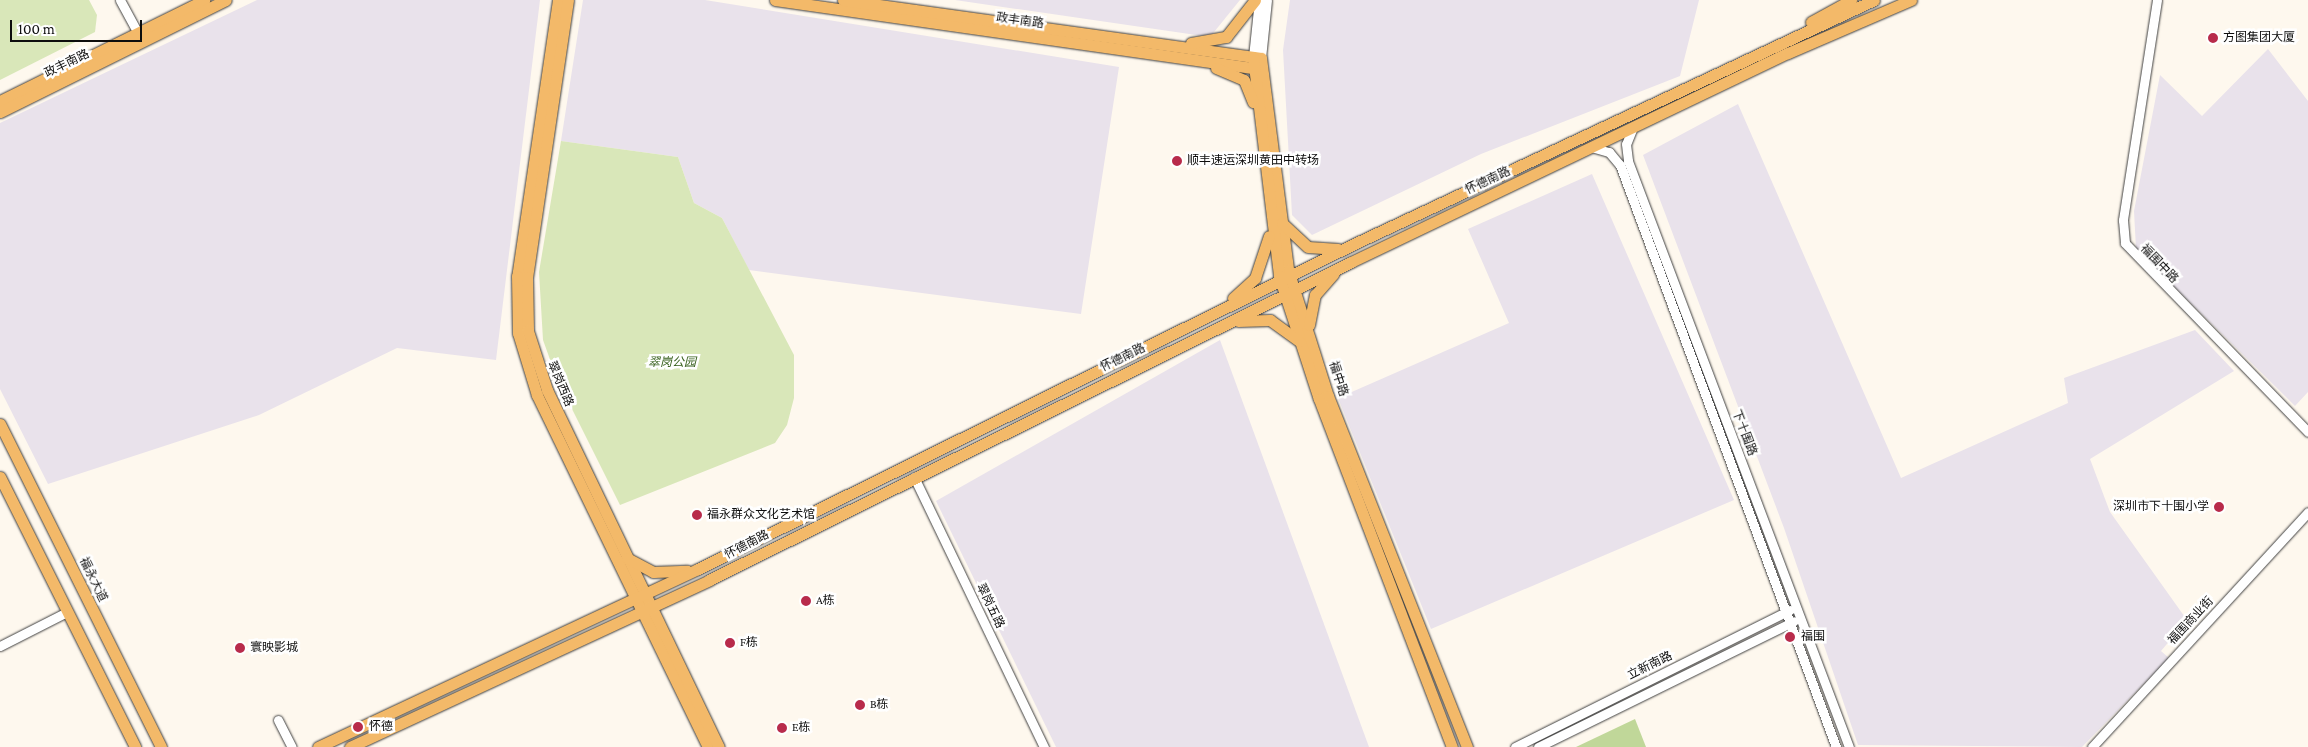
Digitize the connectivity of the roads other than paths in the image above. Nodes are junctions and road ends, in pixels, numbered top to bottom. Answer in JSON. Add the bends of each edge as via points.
{"nodes":[{"id":1,"x":120,"y":0,"type":"edge"},
{"id":2,"x":204,"y":0,"type":"edge"},
{"id":3,"x":226,"y":0,"type":"edge"},
{"id":4,"x":558,"y":0,"type":"edge"},
{"id":5,"x":568,"y":0,"type":"edge"},
{"id":6,"x":775,"y":0,"type":"edge"},
{"id":7,"x":843,"y":0,"type":"edge"},
{"id":8,"x":1255,"y":0,"type":"edge"},
{"id":9,"x":1259,"y":0,"type":"edge"},
{"id":10,"x":1267,"y":0,"type":"edge"},
{"id":11,"x":1851,"y":0,"type":"edge"},
{"id":12,"x":1874,"y":0,"type":"edge"},
{"id":13,"x":1911,"y":0,"type":"edge"},
{"id":14,"x":2157,"y":0,"type":"edge"},
{"id":15,"x":140,"y":37,"type":"junction"},
{"id":16,"x":1158,"y":44,"type":"junction"},
{"id":17,"x":1117,"y":49,"type":"junction"},
{"id":18,"x":1764,"y":49,"type":"junction"},
{"id":19,"x":1257,"y":63,"type":"junction"},
{"id":20,"x":0,"y":101,"type":"edge"},
{"id":21,"x":0,"y":112,"type":"edge"},
{"id":22,"x":1259,"y":121,"type":"junction"},
{"id":23,"x":1633,"y":128,"type":"junction"},
{"id":24,"x":1591,"y":147,"type":"junction"},
{"id":25,"x":1276,"y":224,"type":"junction"},
{"id":26,"x":1356,"y":243,"type":"junction"},
{"id":27,"x":1351,"y":262,"type":"junction"},
{"id":28,"x":1285,"y":278,"type":"junction"},
{"id":29,"x":1290,"y":291,"type":"junction"},
{"id":30,"x":1218,"y":311,"type":"junction"},
{"id":31,"x":1219,"y":326,"type":"junction"},
{"id":32,"x":1308,"y":332,"type":"junction"},
{"id":33,"x":1301,"y":343,"type":"junction"},
{"id":34,"x":0,"y":424,"type":"edge"},
{"id":35,"x":2308,"y":432,"type":"edge"},
{"id":36,"x":914,"y":476,"type":"junction"},
{"id":37,"x":0,"y":477,"type":"edge"},
{"id":38,"x":2308,"y":512,"type":"edge"},
{"id":39,"x":625,"y":556,"type":"junction"},
{"id":40,"x":698,"y":569,"type":"junction"},
{"id":41,"x":639,"y":597,"type":"junction"},
{"id":42,"x":1797,"y":607,"type":"junction"},
{"id":43,"x":645,"y":610,"type":"junction"},
{"id":44,"x":68,"y":612,"type":"junction"},
{"id":45,"x":1786,"y":612,"type":"junction"},
{"id":46,"x":1801,"y":618,"type":"junction"},
{"id":47,"x":1790,"y":623,"type":"junction"},
{"id":48,"x":0,"y":646,"type":"edge"},
{"id":49,"x":1442,"y":719,"type":"junction"},
{"id":50,"x":278,"y":720,"type":"dead end"},
{"id":51,"x":1462,"y":735,"type":"junction"},
{"id":52,"x":1849,"y":746,"type":"edge"},
{"id":53,"x":135,"y":747,"type":"edge"},
{"id":54,"x":161,"y":747,"type":"edge"},
{"id":55,"x":292,"y":747,"type":"edge"},
{"id":56,"x":318,"y":747,"type":"edge"},
{"id":57,"x":350,"y":747,"type":"edge"},
{"id":58,"x":708,"y":747,"type":"edge"},
{"id":59,"x":719,"y":747,"type":"edge"},
{"id":60,"x":1044,"y":747,"type":"edge"},
{"id":61,"x":1447,"y":747,"type":"edge"},
{"id":62,"x":1452,"y":747,"type":"edge"},
{"id":63,"x":1467,"y":747,"type":"edge"},
{"id":64,"x":1473,"y":747,"type":"edge"},
{"id":65,"x":1515,"y":747,"type":"edge"},
{"id":66,"x":1538,"y":747,"type":"edge"},
{"id":67,"x":1836,"y":747,"type":"edge"},
{"id":68,"x":2092,"y":747,"type":"edge"}],
"edges":[{"from":1,"to":15,"type":"street"},
{"from":2,"to":15,"type":"main road","name":"政丰南路"},
{"from":3,"to":15,"type":"main road","name":"政丰南路"},
{"from":4,"to":41,"type":"main road","name":"翠岗西路","via":[[517,276],[518,333],[537,395]]},
{"from":5,"to":39,"type":"main road","name":"翠岗西路","via":[[527,277],[528,331],[547,390]]},
{"from":6,"to":17,"type":"main road","name":"政丰南路"},
{"from":7,"to":16,"type":"main road","name":"政丰南路"},
{"from":8,"to":16,"type":"main road","via":[[1226,37],[1214,42]]},
{"from":9,"to":19,"type":"street","name":"福中路"},
{"from":10,"to":19,"type":"street","name":"福中路"},
{"from":11,"to":18,"type":"main road","name":"怀德南路"},
{"from":12,"to":18,"type":"main road","name":"怀德南路"},
{"from":13,"to":23,"type":"main road","name":"怀德南路"},
{"from":14,"to":35,"type":"street","name":"福围中路","via":[[2122,220],[2125,243]]},
{"from":15,"to":20,"type":"main road","name":"政丰南路"},
{"from":15,"to":21,"type":"main road","name":"政丰南路"},
{"from":16,"to":19,"type":"main road","name":"政丰南路"},
{"from":17,"to":19,"type":"main road","name":"政丰南路"},
{"from":17,"to":22,"type":"main road","via":[[1134,58],[1236,75],[1244,80]]},
{"from":18,"to":26,"type":"main road","name":"怀德南路"},
{"from":19,"to":22,"type":"main road","name":"福中路"},
{"from":19,"to":25,"type":"main road","name":"福中路"},
{"from":22,"to":25,"type":"main road","name":"福中路"},
{"from":23,"to":24,"type":"main road","name":"怀德南路"},
{"from":23,"to":42,"type":"street","name":"下十围路","via":[[1626,144],[1628,162]]},
{"from":24,"to":27,"type":"main road","name":"怀德南路"},
{"from":24,"to":45,"type":"street","name":"下十围路","via":[[1609,152],[1620,165]]},
{"from":25,"to":26,"type":"main road","via":[[1308,247],[1326,250]]},
{"from":25,"to":28,"type":"main road","name":"福中路"},
{"from":25,"to":30,"type":"main road","via":[[1255,278]]},
{"from":26,"to":28,"type":"main road","name":"怀德南路"},
{"from":27,"to":29,"type":"main road","name":"怀德南路"},
{"from":27,"to":32,"type":"main road","via":[[1319,288]]},
{"from":28,"to":29,"type":"main road","name":"福中路"},
{"from":28,"to":30,"type":"main road","name":"怀德南路"},
{"from":29,"to":31,"type":"main road","name":"怀德南路"},
{"from":29,"to":32,"type":"main road","name":"福中路"},
{"from":29,"to":33,"type":"main road","name":"福中路"},
{"from":30,"to":40,"type":"main road","name":"怀德南路"},
{"from":31,"to":33,"type":"main road","via":[[1264,318]]},
{"from":31,"to":36,"type":"main road","name":"怀德南路"},
{"from":32,"to":51,"type":"main road","name":"福中路","via":[[1335,413]]},
{"from":33,"to":49,"type":"main road","name":"福中路"},
{"from":34,"to":54,"type":"main road","name":"福永大道"},
{"from":36,"to":43,"type":"main road","name":"怀德南路"},
{"from":36,"to":60,"type":"street","name":"翠岗五路"},
{"from":37,"to":44,"type":"main road"},
{"from":38,"to":68,"type":"street","name":"福围商业街"},
{"from":39,"to":40,"type":"main road","via":[[653,572]]},
{"from":39,"to":41,"type":"main road","name":"翠岗西路"},
{"from":40,"to":41,"type":"main road","name":"怀德南路"},
{"from":41,"to":43,"type":"main road","name":"翠岗西路"},
{"from":41,"to":56,"type":"main road","name":"怀德南路"},
{"from":42,"to":45,"type":"street","name":"立新南路"},
{"from":42,"to":46,"type":"street","name":"下十围路"},
{"from":43,"to":57,"type":"main road","name":"怀德南路"},
{"from":43,"to":58,"type":"main road","name":"翠岗西路"},
{"from":43,"to":59,"type":"main road","name":"翠岗西路"},
{"from":44,"to":48,"type":"street"},
{"from":44,"to":53,"type":"main road"},
{"from":45,"to":47,"type":"street","name":"下十围路"},
{"from":45,"to":65,"type":"street","name":"立新南路"},
{"from":46,"to":47,"type":"street","name":"立新南路"},
{"from":46,"to":52,"type":"street","name":"下十围路"},
{"from":47,"to":66,"type":"street","name":"立新南路"},
{"from":47,"to":67,"type":"street","name":"下十围路"},
{"from":49,"to":61,"type":"street"},
{"from":49,"to":62,"type":"main road","name":"福中路"},
{"from":50,"to":55,"type":"street","bridge":true},
{"from":51,"to":63,"type":"main road","name":"福中路"},
{"from":51,"to":64,"type":"street"}]}
